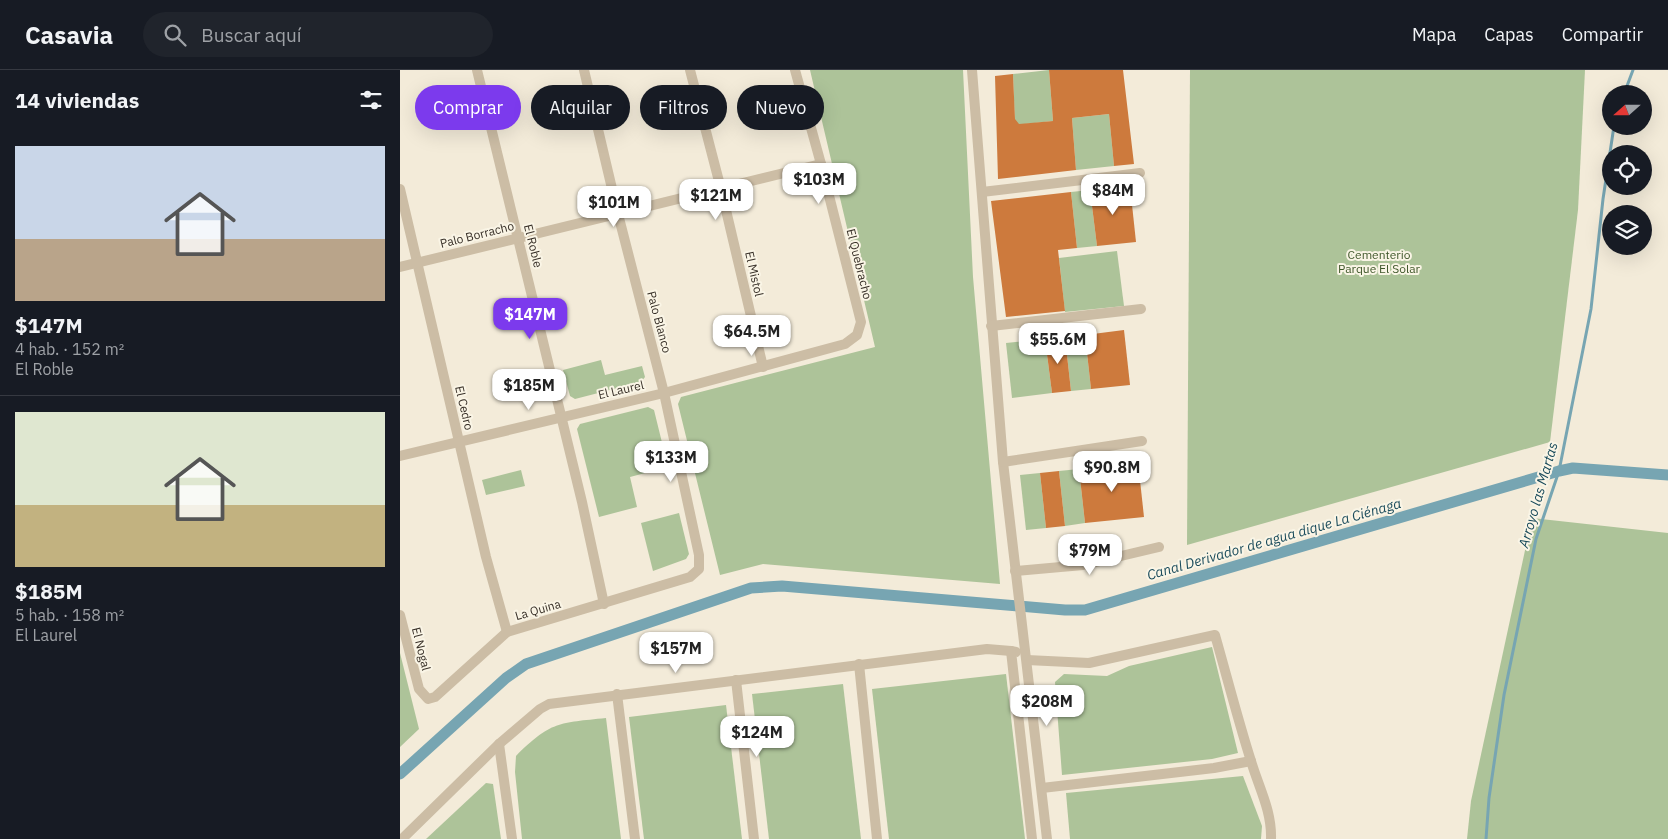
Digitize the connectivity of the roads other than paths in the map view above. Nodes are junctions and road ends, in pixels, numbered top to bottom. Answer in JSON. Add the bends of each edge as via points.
{"nodes":[{"id":1,"x":476,"y":70,"type":"edge"},
{"id":2,"x":584,"y":70,"type":"edge"},
{"id":3,"x":690,"y":70,"type":"edge"},
{"id":4,"x":795,"y":70,"type":"edge"},
{"id":5,"x":972,"y":70,"type":"edge"},
{"id":6,"x":821,"y":164,"type":"junction"},
{"id":7,"x":1140,"y":173,"type":"dead end"},
{"id":8,"x":400,"y":189,"type":"edge"},
{"id":9,"x":721,"y":189,"type":"junction"},
{"id":10,"x":982,"y":192,"type":"junction"},
{"id":11,"x":618,"y":214,"type":"junction"},
{"id":12,"x":518,"y":238,"type":"junction"},
{"id":13,"x":418,"y":262,"type":"junction"},
{"id":14,"x":400,"y":266,"type":"edge"},
{"id":15,"x":1141,"y":309,"type":"dead end"},
{"id":16,"x":991,"y":326,"type":"junction"},
{"id":17,"x":846,"y":344,"type":"joint"},
{"id":18,"x":763,"y":367,"type":"junction"},
{"id":19,"x":664,"y":393,"type":"junction"},
{"id":20,"x":561,"y":416,"type":"junction"},
{"id":21,"x":459,"y":440,"type":"junction"},
{"id":22,"x":1142,"y":441,"type":"dead end"},
{"id":23,"x":400,"y":456,"type":"edge"},
{"id":24,"x":1003,"y":462,"type":"junction"},
{"id":25,"x":1159,"y":547,"type":"dead end"},
{"id":26,"x":1015,"y":571,"type":"junction"},
{"id":27,"x":690,"y":577,"type":"joint"},
{"id":28,"x":604,"y":604,"type":"junction"},
{"id":29,"x":400,"y":615,"type":"edge"},
{"id":30,"x":507,"y":632,"type":"junction"},
{"id":31,"x":1011,"y":651,"type":"junction"},
{"id":32,"x":1027,"y":657,"type":"junction"},
{"id":33,"x":860,"y":664,"type":"junction"},
{"id":34,"x":736,"y":680,"type":"junction"},
{"id":35,"x":418,"y":689,"type":"joint"},
{"id":36,"x":617,"y":694,"type":"junction"},
{"id":37,"x":499,"y":744,"type":"junction"},
{"id":38,"x":1251,"y":761,"type":"junction"},
{"id":39,"x":1042,"y":788,"type":"junction"},
{"id":40,"x":402,"y":839,"type":"edge"},
{"id":41,"x":512,"y":839,"type":"edge"},
{"id":42,"x":635,"y":839,"type":"edge"},
{"id":43,"x":754,"y":839,"type":"edge"},
{"id":44,"x":877,"y":839,"type":"edge"},
{"id":45,"x":1032,"y":839,"type":"edge"},
{"id":46,"x":1047,"y":839,"type":"edge"},
{"id":47,"x":1271,"y":839,"type":"edge"}],
"edges":[{"from":1,"to":12,"type":"street","name":"El Roble"},
{"from":2,"to":11,"type":"street","name":"Palo Blanco"},
{"from":3,"to":9,"type":"street","name":"El Mistol"},
{"from":4,"to":6,"type":"street","name":"El Quebracho"},
{"from":5,"to":10,"type":"street"},
{"from":6,"to":9,"type":"street","name":"Palo Borracho"},
{"from":6,"to":17,"type":"street","name":"El Quebracho","via":[[861,322],[857,335]]},
{"from":7,"to":10,"type":"street"},
{"from":8,"to":13,"type":"street","name":"El Cedro"},
{"from":9,"to":11,"type":"street","name":"Palo Borracho"},
{"from":9,"to":18,"type":"street","name":"El Mistol"},
{"from":10,"to":16,"type":"street"},
{"from":11,"to":12,"type":"street","name":"Palo Borracho"},
{"from":11,"to":19,"type":"street","name":"Palo Blanco"},
{"from":12,"to":13,"type":"street","name":"Palo Borracho"},
{"from":12,"to":20,"type":"street","name":"El Roble"},
{"from":13,"to":14,"type":"street","name":"Palo Borracho"},
{"from":13,"to":21,"type":"street","name":"El Cedro"},
{"from":15,"to":16,"type":"street"},
{"from":16,"to":24,"type":"street"},
{"from":17,"to":18,"type":"street","name":"El Laurel"},
{"from":18,"to":19,"type":"street","name":"El Laurel"},
{"from":19,"to":20,"type":"street","name":"El Laurel"},
{"from":19,"to":27,"type":"street","name":"Palo Blanco","via":[[700,555],[699,568]]},
{"from":20,"to":21,"type":"street","name":"El Laurel"},
{"from":20,"to":28,"type":"street","name":"El Roble"},
{"from":21,"to":23,"type":"street","name":"El Laurel"},
{"from":21,"to":30,"type":"street","name":"El Cedro"},
{"from":22,"to":24,"type":"street"},
{"from":24,"to":26,"type":"street"},
{"from":25,"to":26,"type":"street","via":[[1083,565]]},
{"from":26,"to":32,"type":"street"},
{"from":27,"to":28,"type":"street","name":"La Quina"},
{"from":28,"to":30,"type":"street","name":"La Quina"},
{"from":29,"to":35,"type":"street","name":"El Nogal"},
{"from":30,"to":35,"type":"street","name":"La Quina","via":[[435,697],[428,699]]},
{"from":31,"to":32,"type":"street"},
{"from":31,"to":33,"type":"street","via":[[988,649]]},
{"from":31,"to":45,"type":"street"},
{"from":32,"to":38,"type":"street","via":[[1089,663],[1215,635]]},
{"from":32,"to":39,"type":"street"},
{"from":33,"to":34,"type":"street"},
{"from":33,"to":44,"type":"street"},
{"from":34,"to":36,"type":"street"},
{"from":34,"to":43,"type":"street"},
{"from":36,"to":37,"type":"street","via":[[549,704]]},
{"from":36,"to":42,"type":"street"},
{"from":37,"to":40,"type":"street"},
{"from":37,"to":41,"type":"street"},
{"from":38,"to":39,"type":"street"},
{"from":38,"to":47,"type":"street","via":[[1269,810]]},
{"from":39,"to":46,"type":"street"}]}
